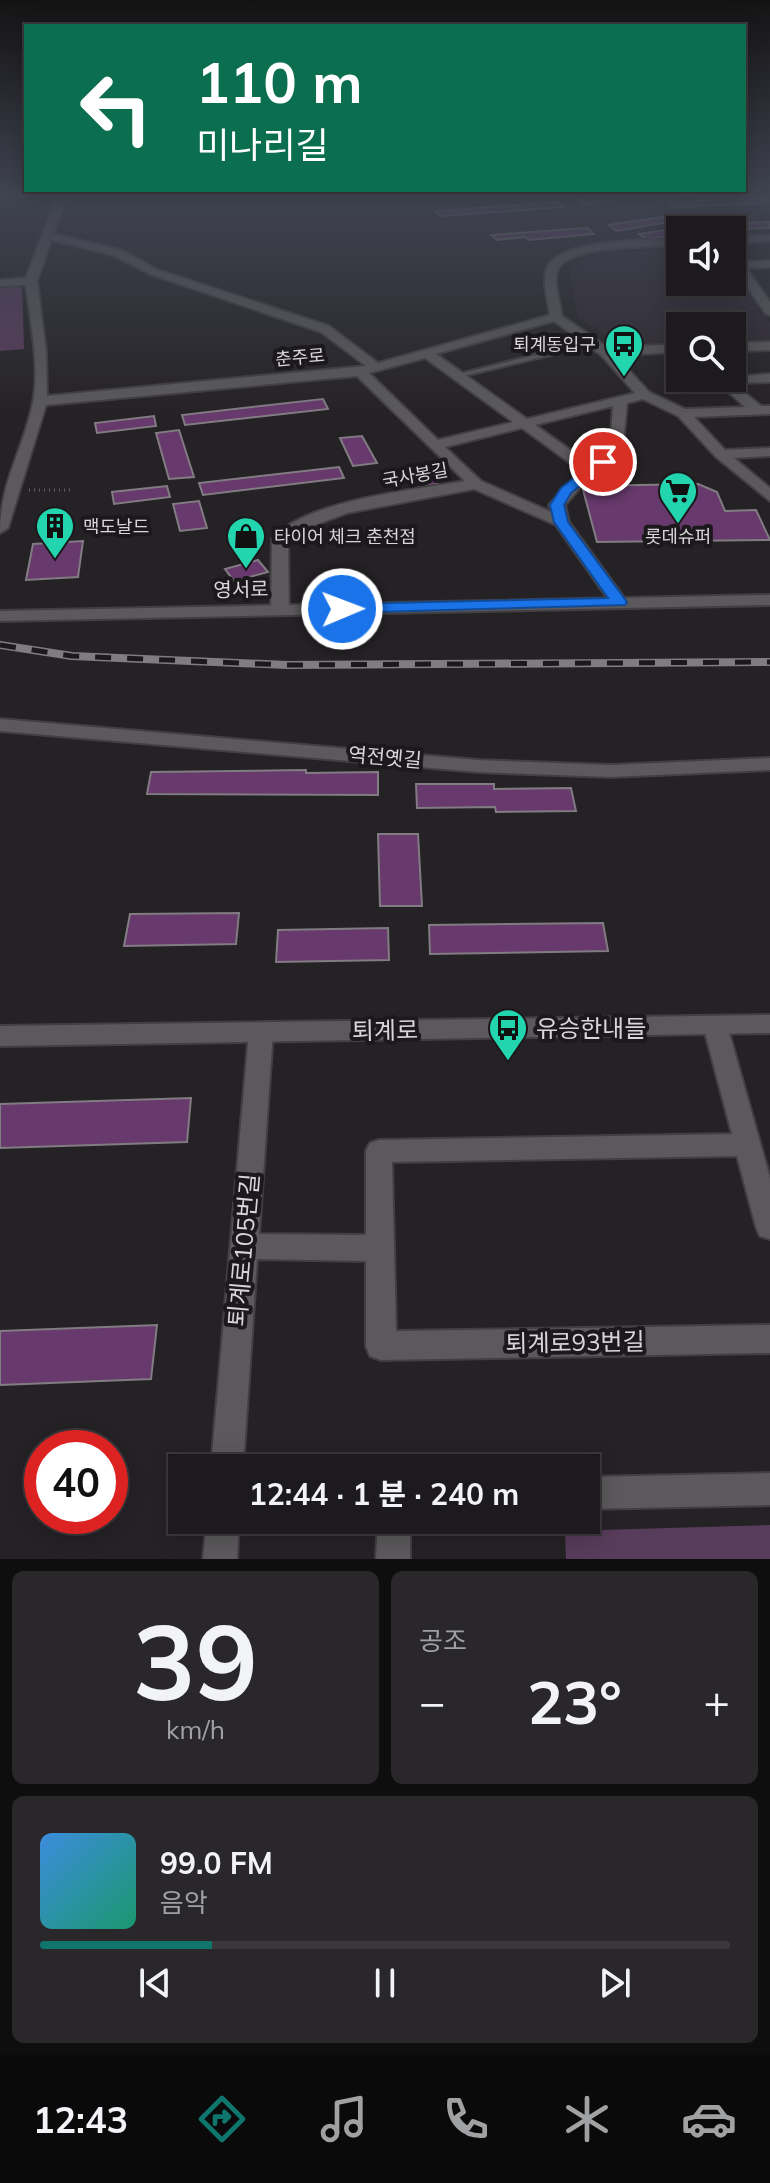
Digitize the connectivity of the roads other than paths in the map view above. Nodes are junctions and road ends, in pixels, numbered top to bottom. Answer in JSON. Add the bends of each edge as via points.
{"nodes":[{"id":1,"x":35,"y":269,"type":"edge"},
{"id":2,"x":150,"y":269,"type":"edge"},
{"id":3,"x":552,"y":269,"type":"edge"},
{"id":4,"x":746,"y":276,"type":"edge"},
{"id":5,"x":31,"y":281,"type":"junction"},
{"id":6,"x":0,"y":283,"type":"edge"},
{"id":7,"x":753,"y":286,"type":"junction"},
{"id":8,"x":770,"y":286,"type":"edge"},
{"id":9,"x":769,"y":309,"type":"edge"},
{"id":10,"x":556,"y":317,"type":"junction"},
{"id":11,"x":590,"y":343,"type":"junction"},
{"id":12,"x":770,"y":346,"type":"edge"},
{"id":13,"x":746,"y":347,"type":"edge"},
{"id":14,"x":666,"y":349,"type":"edge"},
{"id":15,"x":605,"y":352,"type":"junction"},
{"id":16,"x":426,"y":353,"type":"junction"},
{"id":17,"x":375,"y":367,"type":"junction"},
{"id":18,"x":360,"y":372,"type":"junction"},
{"id":19,"x":459,"y":375,"type":"junction"},
{"id":20,"x":746,"y":378,"type":"edge"},
{"id":21,"x":770,"y":378,"type":"edge"},
{"id":22,"x":739,"y":392,"type":"edge"},
{"id":23,"x":644,"y":395,"type":"junction"},
{"id":24,"x":620,"y":400,"type":"junction"},
{"id":25,"x":40,"y":401,"type":"junction"},
{"id":26,"x":764,"y":411,"type":"edge"},
{"id":27,"x":683,"y":413,"type":"junction"},
{"id":28,"x":524,"y":422,"type":"junction"},
{"id":29,"x":434,"y":445,"type":"junction"},
{"id":30,"x":770,"y":452,"type":"edge"},
{"id":31,"x":721,"y":454,"type":"junction"},
{"id":32,"x":589,"y":470,"type":"junction"},
{"id":33,"x":476,"y":484,"type":"junction"},
{"id":34,"x":768,"y":494,"type":"edge"},
{"id":35,"x":561,"y":522,"type":"junction"},
{"id":36,"x":0,"y":528,"type":"edge"},
{"id":37,"x":770,"y":600,"type":"edge"},
{"id":38,"x":619,"y":602,"type":"junction"},
{"id":39,"x":280,"y":610,"type":"junction"},
{"id":40,"x":0,"y":616,"type":"edge"},
{"id":41,"x":0,"y":725,"type":"edge"},
{"id":42,"x":770,"y":764,"type":"edge"},
{"id":43,"x":770,"y":1024,"type":"edge"},
{"id":44,"x":715,"y":1025,"type":"junction"},
{"id":45,"x":261,"y":1032,"type":"junction"},
{"id":46,"x":0,"y":1036,"type":"edge"},
{"id":47,"x":749,"y":1145,"type":"junction"},
{"id":48,"x":770,"y":1227,"type":"edge"},
{"id":49,"x":243,"y":1246,"type":"junction"},
{"id":50,"x":380,"y":1248,"type":"junction"},
{"id":51,"x":770,"y":1339,"type":"edge"},
{"id":52,"x":228,"y":1454,"type":"edge"},
{"id":53,"x":770,"y":1489,"type":"edge"},
{"id":54,"x":600,"y":1493,"type":"edge"},
{"id":55,"x":222,"y":1534,"type":"edge"},
{"id":56,"x":394,"y":1534,"type":"edge"},
{"id":57,"x":220,"y":1559,"type":"edge"},
{"id":58,"x":393,"y":1559,"type":"edge"}],
"edges":[{"from":1,"to":5,"type":"street"},
{"from":2,"to":17,"type":"street","via":[[325,329]]},
{"from":3,"to":10,"type":"street"},
{"from":4,"to":7,"type":"street"},
{"from":5,"to":6,"type":"street"},
{"from":5,"to":25,"type":"street"},
{"from":7,"to":8,"type":"street"},
{"from":7,"to":9,"type":"street"},
{"from":10,"to":11,"type":"street"},
{"from":10,"to":16,"type":"street","name":"춘주로"},
{"from":11,"to":15,"type":"street"},
{"from":11,"to":19,"type":"lane"},
{"from":12,"to":13,"type":"street"},
{"from":14,"to":15,"type":"street"},
{"from":15,"to":23,"type":"street"},
{"from":16,"to":17,"type":"street","name":"춘주로"},
{"from":16,"to":19,"type":"street"},
{"from":17,"to":18,"type":"street","name":"춘주로"},
{"from":18,"to":25,"type":"street","name":"춘주로"},
{"from":18,"to":29,"type":"street","name":"국사봉길"},
{"from":19,"to":28,"type":"street"},
{"from":20,"to":21,"type":"street"},
{"from":22,"to":26,"type":"street"},
{"from":23,"to":24,"type":"street"},
{"from":23,"to":27,"type":"street"},
{"from":24,"to":28,"type":"street"},
{"from":24,"to":32,"type":"street","via":[[617,453]]},
{"from":25,"to":36,"type":"street"},
{"from":26,"to":27,"type":"street"},
{"from":27,"to":31,"type":"street"},
{"from":28,"to":29,"type":"street"},
{"from":28,"to":32,"type":"street"},
{"from":29,"to":33,"type":"street","name":"국사봉길"},
{"from":30,"to":31,"type":"street"},
{"from":31,"to":34,"type":"street"},
{"from":32,"to":35,"type":"street","via":[[557,505]]},
{"from":33,"to":35,"type":"street"},
{"from":33,"to":39,"type":"street","name":"국사봉길","via":[[347,508],[289,528],[280,539]]},
{"from":35,"to":38,"type":"street"},
{"from":37,"to":38,"type":"street","name":"영서로"},
{"from":38,"to":39,"type":"street","name":"영서로"},
{"from":39,"to":40,"type":"street","name":"영서로"},
{"from":41,"to":42,"type":"street","name":"역전옛길","via":[[478,766],[611,771]]},
{"from":43,"to":44,"type":"street","name":"퇴계로"},
{"from":44,"to":45,"type":"street","name":"퇴계로"},
{"from":44,"to":47,"type":"street"},
{"from":45,"to":46,"type":"street","name":"퇴계로"},
{"from":45,"to":49,"type":"street","name":"퇴계로105번길"},
{"from":47,"to":48,"type":"street"},
{"from":47,"to":50,"type":"street","via":[[379,1151]]},
{"from":49,"to":50,"type":"street"},
{"from":49,"to":52,"type":"street","name":"퇴계로105번길"},
{"from":50,"to":51,"type":"street","name":"퇴계로93번길","via":[[381,1346]]},
{"from":53,"to":54,"type":"street"},
{"from":55,"to":57,"type":"street"},
{"from":56,"to":58,"type":"street"}]}
